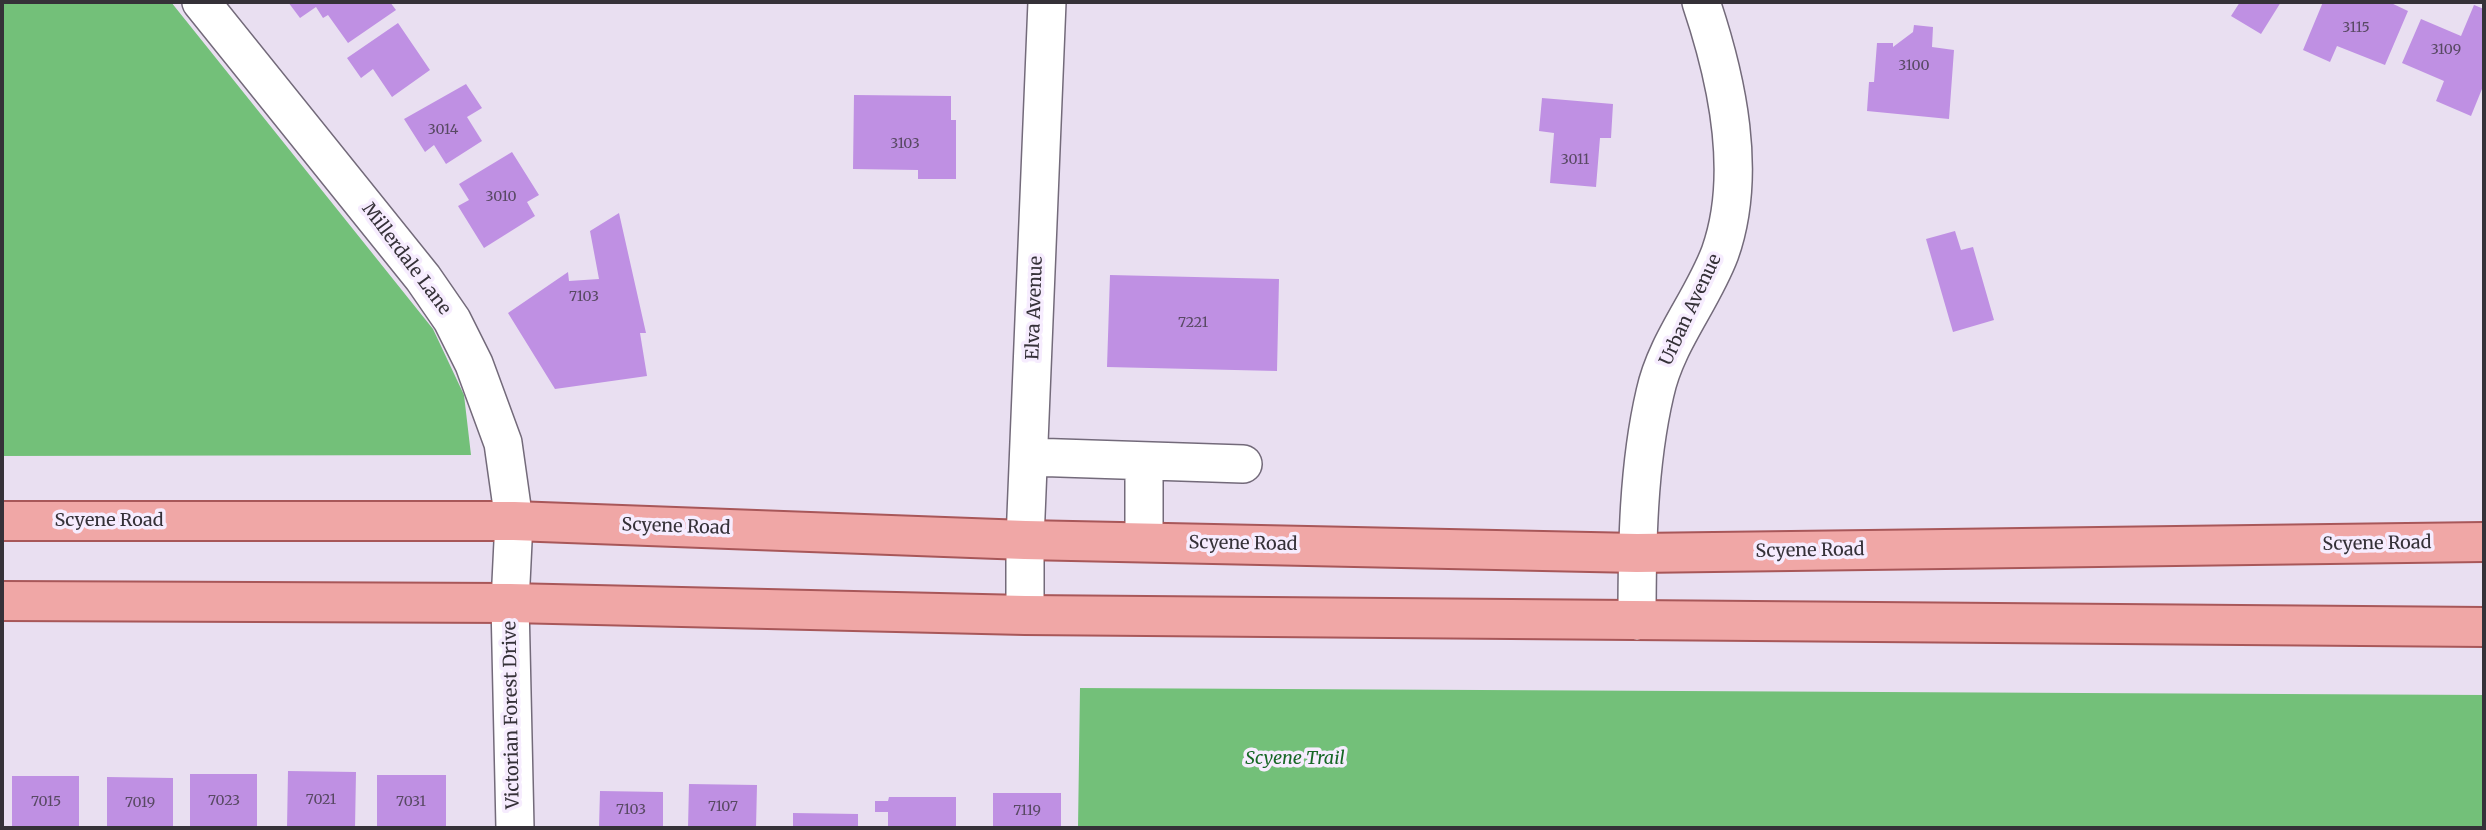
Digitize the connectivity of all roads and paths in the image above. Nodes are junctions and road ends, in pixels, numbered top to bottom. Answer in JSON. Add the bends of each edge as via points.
{"nodes":[{"id":1,"x":201,"y":2,"type":"edge"},
{"id":2,"x":1047,"y":2,"type":"edge"},
{"id":3,"x":1701,"y":2,"type":"edge"},
{"id":4,"x":1030,"y":457,"type":"junction"},
{"id":5,"x":1144,"y":461,"type":"junction"},
{"id":6,"x":1243,"y":464,"type":"dead end"},
{"id":7,"x":2,"y":521,"type":"edge"},
{"id":8,"x":514,"y":521,"type":"junction"},
{"id":9,"x":1025,"y":540,"type":"junction"},
{"id":10,"x":1144,"y":542,"type":"junction"},
{"id":11,"x":2484,"y":542,"type":"edge"},
{"id":12,"x":1637,"y":553,"type":"junction"},
{"id":13,"x":2,"y":601,"type":"edge"},
{"id":14,"x":510,"y":603,"type":"junction"},
{"id":15,"x":1025,"y":614,"type":"junction"},
{"id":16,"x":1637,"y":621,"type":"junction"},
{"id":17,"x":2484,"y":627,"type":"edge"},
{"id":18,"x":515,"y":828,"type":"edge"}],
"edges":[{"from":1,"to":8,"type":"street","name":"Millerdale Lane","via":[[452,320],[503,443]]},
{"from":2,"to":4,"type":"street","name":"Elva Avenue"},
{"from":3,"to":12,"type":"street","name":"Urban Avenue","via":[[1727,108],[1734,187],[1720,252],[1666,359],[1655,391]]},
{"from":4,"to":5,"type":"street"},
{"from":4,"to":9,"type":"street","name":"Elva Avenue"},
{"from":5,"to":6,"type":"street"},
{"from":5,"to":10,"type":"street"},
{"from":7,"to":8,"type":"main road","name":"Scyene Road"},
{"from":8,"to":9,"type":"main road","name":"Scyene Road"},
{"from":8,"to":14,"type":"street","name":"Millerdale Lane"},
{"from":9,"to":10,"type":"main road","name":"Scyene Road"},
{"from":9,"to":15,"type":"street","name":"Elva Avenue"},
{"from":10,"to":12,"type":"main road","name":"Scyene Road"},
{"from":11,"to":12,"type":"main road","name":"Scyene Road"},
{"from":12,"to":16,"type":"street","name":"Urban Avenue"},
{"from":13,"to":14,"type":"main road"},
{"from":14,"to":15,"type":"main road"},
{"from":14,"to":18,"type":"street","name":"Victorian Forest Drive"},
{"from":15,"to":16,"type":"main road"},
{"from":16,"to":17,"type":"main road"}]}
